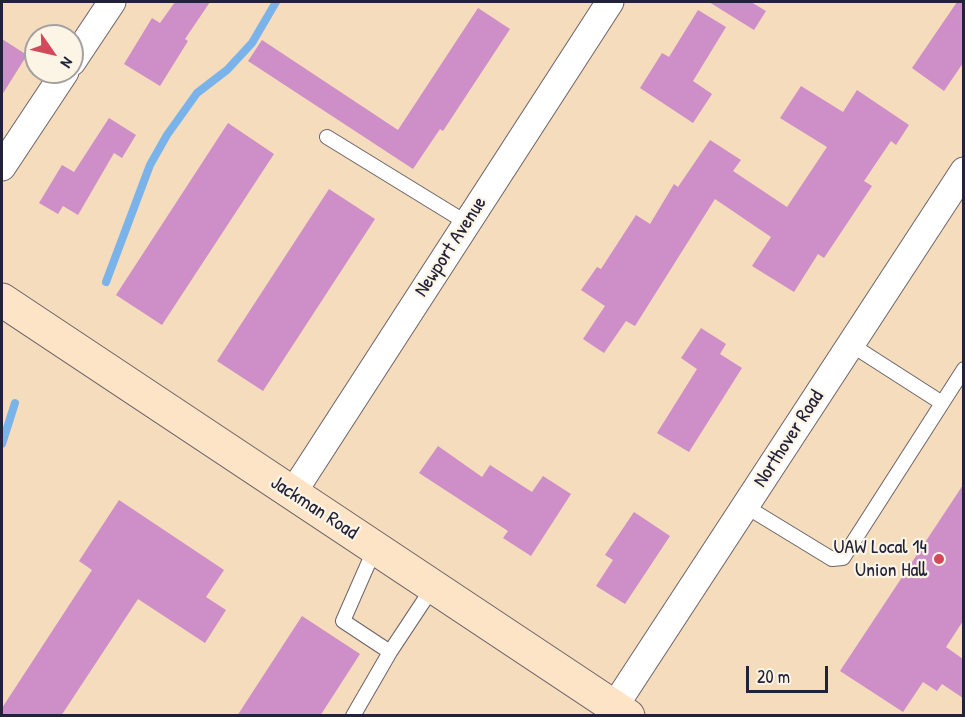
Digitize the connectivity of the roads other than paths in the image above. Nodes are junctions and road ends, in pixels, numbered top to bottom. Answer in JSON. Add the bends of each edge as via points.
{"nodes":[{"id":1,"x":112,"y":2,"type":"edge"},
{"id":2,"x":610,"y":2,"type":"edge"},
{"id":3,"x":84,"y":44,"type":"edge"},
{"id":4,"x":57,"y":84,"type":"edge"},
{"id":5,"x":327,"y":137,"type":"dead end"},
{"id":6,"x":2,"y":167,"type":"edge"},
{"id":7,"x":963,"y":171,"type":"edge"},
{"id":8,"x":467,"y":224,"type":"junction"},
{"id":9,"x":2,"y":300,"type":"edge"},
{"id":10,"x":850,"y":344,"type":"junction"},
{"id":11,"x":963,"y":369,"type":"edge"},
{"id":12,"x":942,"y":403,"type":"junction"},
{"id":13,"x":292,"y":494,"type":"junction"},
{"id":14,"x":745,"y":506,"type":"junction"},
{"id":15,"x":375,"y":548,"type":"junction"},
{"id":16,"x":434,"y":587,"type":"junction"},
{"id":17,"x":390,"y":652,"type":"junction"},
{"id":18,"x":621,"y":711,"type":"edge"},
{"id":19,"x":353,"y":716,"type":"edge"}],
"edges":[{"from":1,"to":3,"type":"street"},
{"from":2,"to":8,"type":"street","name":"Newport Avenue"},
{"from":4,"to":6,"type":"street"},
{"from":5,"to":8,"type":"lane"},
{"from":7,"to":10,"type":"street","name":"Northover Road"},
{"from":8,"to":13,"type":"street","name":"Newport Avenue"},
{"from":9,"to":13,"type":"main road","name":"Jackman Road"},
{"from":10,"to":12,"type":"lane"},
{"from":10,"to":14,"type":"street","name":"Northover Road"},
{"from":11,"to":12,"type":"lane"},
{"from":12,"to":14,"type":"lane","via":[[843,558],[832,559]]},
{"from":13,"to":15,"type":"main road","name":"Jackman Road"},
{"from":14,"to":18,"type":"street","name":"Northover Road"},
{"from":15,"to":16,"type":"main road","name":"Jackman Road"},
{"from":15,"to":17,"type":"lane","via":[[343,621]]},
{"from":16,"to":17,"type":"lane"},
{"from":16,"to":18,"type":"main road","name":"Jackman Road"},
{"from":17,"to":19,"type":"lane"}]}
